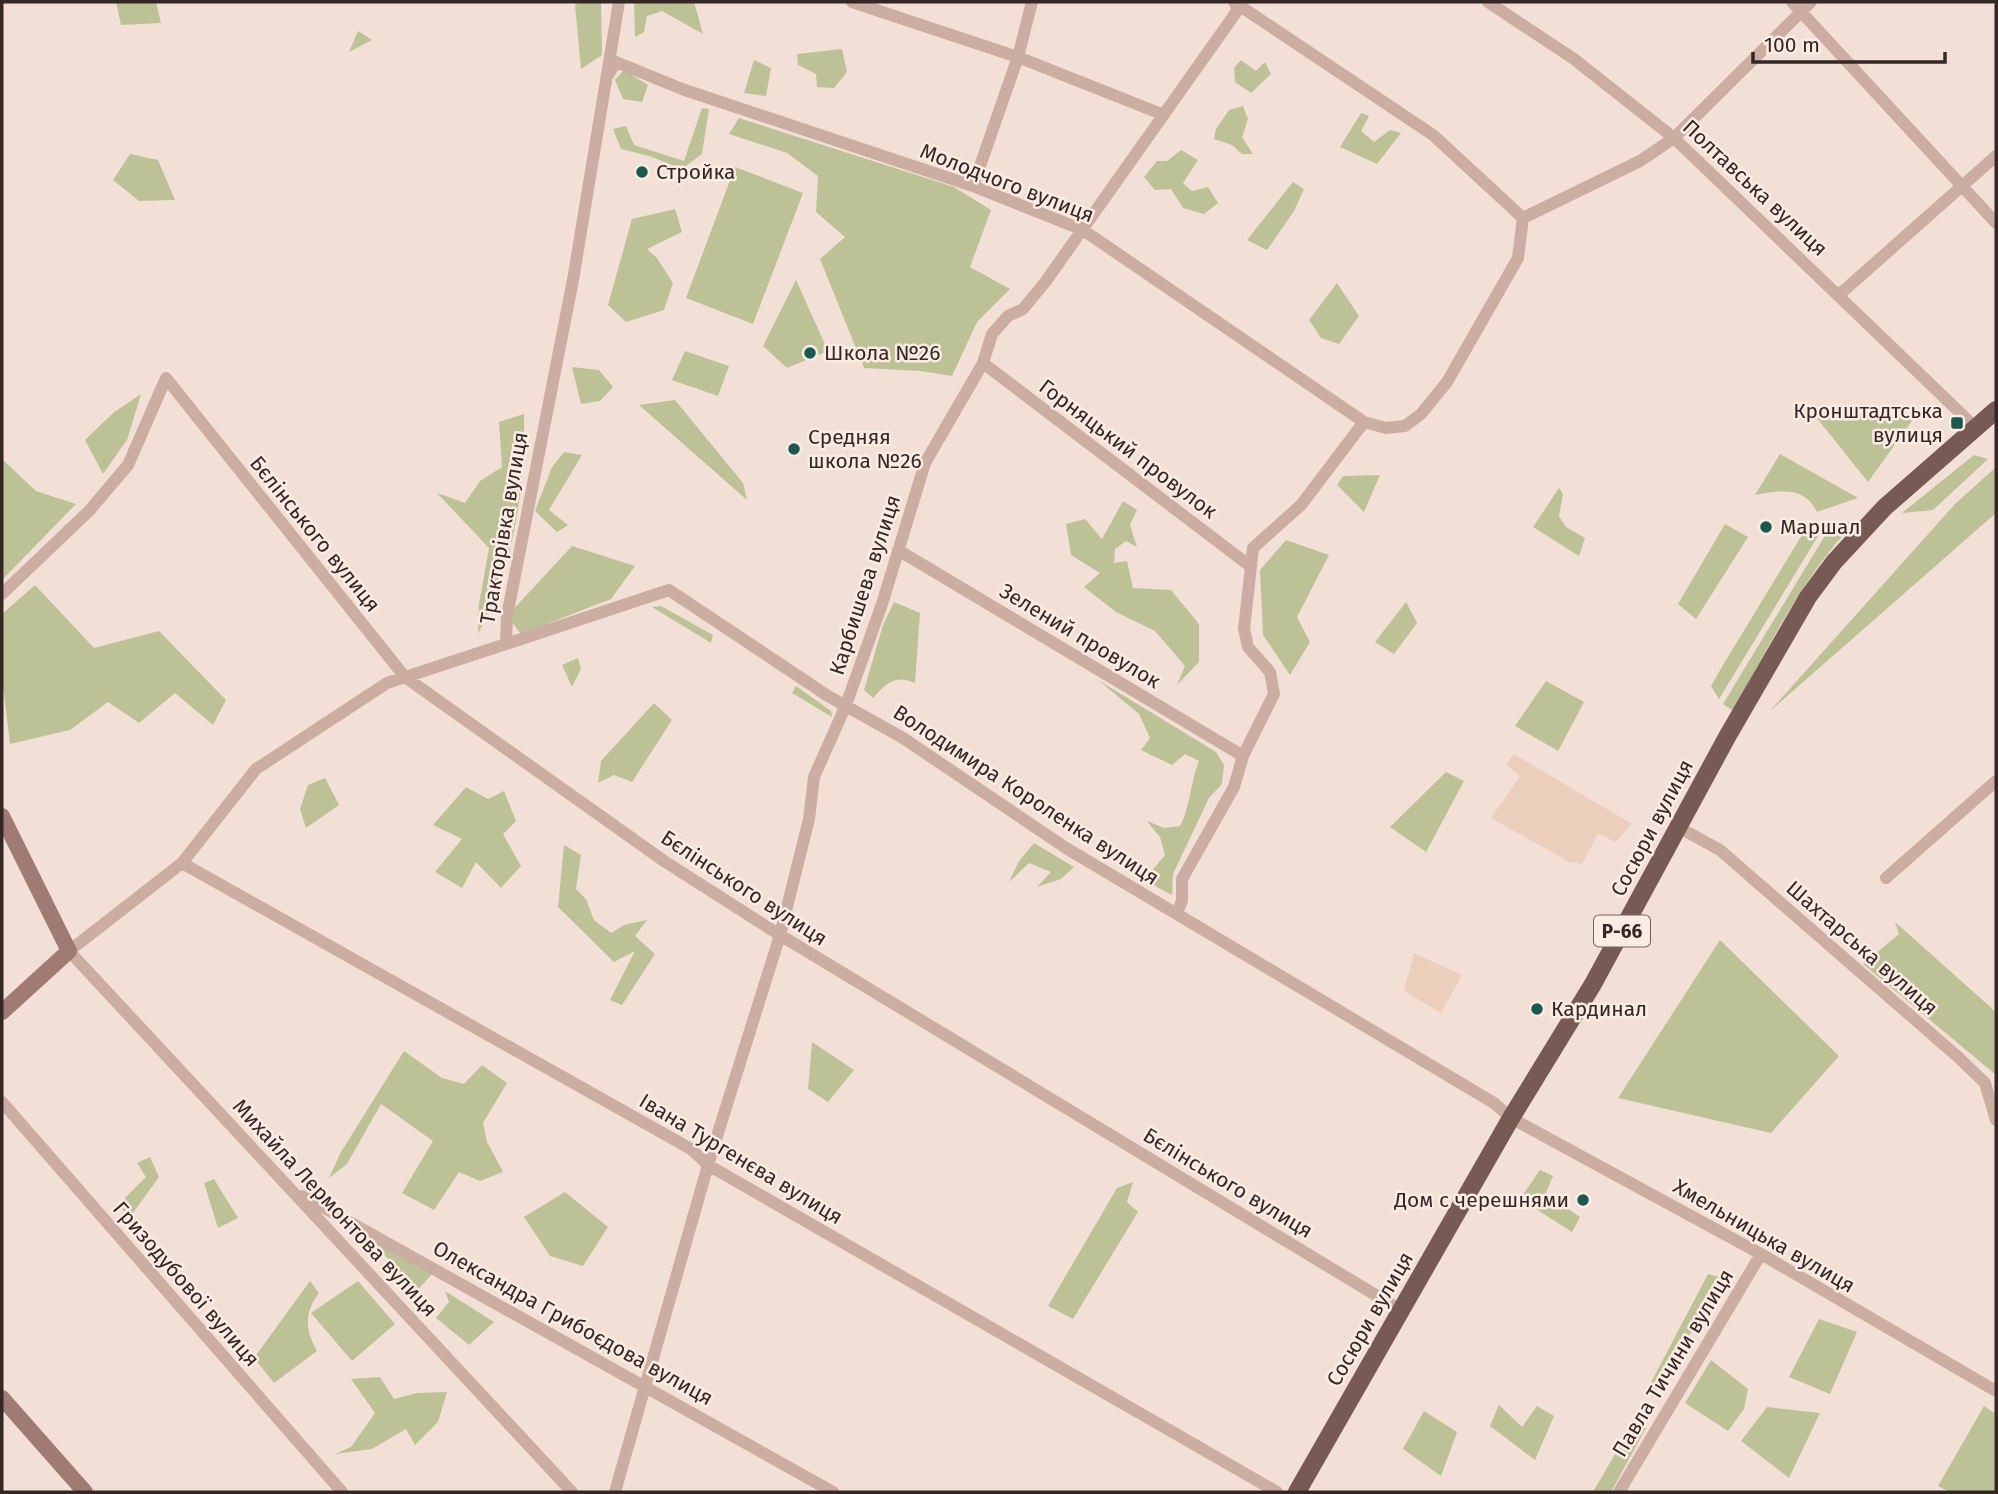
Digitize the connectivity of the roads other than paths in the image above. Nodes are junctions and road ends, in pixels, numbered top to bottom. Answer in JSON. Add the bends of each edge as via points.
{"nodes":[{"id":1,"x":619,"y":2,"type":"edge"},
{"id":2,"x":852,"y":2,"type":"edge"},
{"id":3,"x":1032,"y":2,"type":"edge"},
{"id":4,"x":1235,"y":2,"type":"edge"},
{"id":5,"x":1488,"y":2,"type":"edge"},
{"id":6,"x":1811,"y":2,"type":"edge"},
{"id":7,"x":1796,"y":6,"type":"edge"},
{"id":8,"x":1018,"y":57,"type":"junction"},
{"id":9,"x":606,"y":78,"type":"junction"},
{"id":10,"x":1164,"y":115,"type":"junction"},
{"id":11,"x":1674,"y":138,"type":"junction"},
{"id":12,"x":1996,"y":156,"type":"edge"},
{"id":13,"x":1963,"y":185,"type":"junction"},
{"id":14,"x":973,"y":186,"type":"junction"},
{"id":15,"x":1523,"y":218,"type":"junction"},
{"id":16,"x":1996,"y":223,"type":"edge"},
{"id":17,"x":1083,"y":230,"type":"junction"},
{"id":18,"x":1840,"y":294,"type":"junction"},
{"id":19,"x":983,"y":363,"type":"junction"},
{"id":20,"x":1996,"y":410,"type":"edge"},
{"id":21,"x":1364,"y":422,"type":"junction"},
{"id":22,"x":1975,"y":427,"type":"junction"},
{"id":23,"x":898,"y":550,"type":"junction"},
{"id":24,"x":1250,"y":566,"type":"junction"},
{"id":25,"x":2,"y":594,"type":"edge"},
{"id":26,"x":506,"y":644,"type":"junction"},
{"id":27,"x":405,"y":677,"type":"junction"},
{"id":28,"x":846,"y":705,"type":"junction"},
{"id":29,"x":1243,"y":756,"type":"junction"},
{"id":30,"x":1996,"y":781,"type":"edge"},
{"id":31,"x":2,"y":816,"type":"edge"},
{"id":32,"x":1678,"y":827,"type":"junction"},
{"id":33,"x":182,"y":863,"type":"junction"},
{"id":34,"x":1886,"y":878,"type":"dead end"},
{"id":35,"x":1177,"y":914,"type":"junction"},
{"id":36,"x":780,"y":935,"type":"junction"},
{"id":37,"x":69,"y":951,"type":"junction"},
{"id":38,"x":2,"y":1012,"type":"edge"},
{"id":39,"x":2,"y":1102,"type":"edge"},
{"id":40,"x":1511,"y":1118,"type":"junction"},
{"id":41,"x":1996,"y":1120,"type":"edge"},
{"id":42,"x":708,"y":1165,"type":"junction"},
{"id":43,"x":294,"y":1190,"type":"junction"},
{"id":44,"x":1761,"y":1254,"type":"junction"},
{"id":45,"x":1402,"y":1311,"type":"junction"},
{"id":46,"x":645,"y":1384,"type":"junction"},
{"id":47,"x":1996,"y":1391,"type":"edge"},
{"id":48,"x":2,"y":1398,"type":"edge"},
{"id":49,"x":85,"y":1492,"type":"edge"},
{"id":50,"x":342,"y":1492,"type":"edge"},
{"id":51,"x":572,"y":1492,"type":"edge"},
{"id":52,"x":615,"y":1492,"type":"edge"},
{"id":53,"x":833,"y":1492,"type":"edge"},
{"id":54,"x":1277,"y":1492,"type":"edge"},
{"id":55,"x":1297,"y":1492,"type":"edge"},
{"id":56,"x":1619,"y":1492,"type":"edge"}],
"edges":[{"from":1,"to":9,"type":"street","name":"Тракторівка вулиця"},
{"from":2,"to":8,"type":"street"},
{"from":3,"to":8,"type":"street"},
{"from":4,"to":10,"type":"street","name":"Карбишева вулиця","via":[[1237,11]]},
{"from":4,"to":15,"type":"street","via":[[1433,135]]},
{"from":5,"to":11,"type":"street","name":"Полтавська вулиця","via":[[1574,59]]},
{"from":6,"to":7,"type":"street"},
{"from":7,"to":11,"type":"street"},
{"from":7,"to":13,"type":"street"},
{"from":8,"to":10,"type":"street"},
{"from":8,"to":14,"type":"street"},
{"from":9,"to":14,"type":"street","name":"Молодчого вулиця","via":[[616,62],[682,89]]},
{"from":9,"to":26,"type":"street","name":"Тракторівка вулиця","via":[[573,280],[507,617]]},
{"from":10,"to":17,"type":"street","name":"Карбишева вулиця"},
{"from":11,"to":15,"type":"street","via":[[1640,161]]},
{"from":11,"to":18,"type":"street","name":"Полтавська вулиця"},
{"from":12,"to":13,"type":"street"},
{"from":13,"to":16,"type":"street"},
{"from":13,"to":18,"type":"street"},
{"from":14,"to":17,"type":"street","name":"Молодчого вулиця"},
{"from":15,"to":21,"type":"street","via":[[1518,258],[1447,382],[1422,414],[1405,426],[1386,428]]},
{"from":17,"to":19,"type":"street","name":"Карбишева вулиця","via":[[1024,309],[1008,316],[992,334]]},
{"from":17,"to":21,"type":"street","name":"Молодчого вулиця"},
{"from":18,"to":22,"type":"street","name":"Полтавська вулиця"},
{"from":19,"to":23,"type":"street","name":"Карбишева вулиця","via":[[925,463]]},
{"from":19,"to":24,"type":"street","name":"Горняцький провулок"},
{"from":20,"to":22,"type":"main road","name":"Сосюри вулиця","number":"Р-66"},
{"from":21,"to":24,"type":"street","via":[[1301,505],[1253,548]]},
{"from":22,"to":32,"type":"main road","name":"Сосюри вулиця","number":"Р-66","via":[[1885,507],[1808,597]]},
{"from":23,"to":28,"type":"street","name":"Карбишева вулиця"},
{"from":23,"to":29,"type":"street","name":"Зелений провулок"},
{"from":24,"to":29,"type":"street","via":[[1244,629],[1248,647],[1270,672],[1274,694]]},
{"from":25,"to":27,"type":"street","name":"Бєлінського вулиця","via":[[89,512],[128,465],[166,378]]},
{"from":26,"to":27,"type":"street","name":"Тракторівка вулиця"},
{"from":26,"to":28,"type":"street","name":"Володимира Короленка вулиця","via":[[669,590]]},
{"from":27,"to":33,"type":"street","name":"Тракторівка вулиця","via":[[387,684],[256,769]]},
{"from":27,"to":36,"type":"street","name":"Бєлінського вулиця","via":[[664,861]]},
{"from":28,"to":35,"type":"street","name":"Володимира Короленка вулиця"},
{"from":28,"to":36,"type":"street","name":"Карбишева вулиця","via":[[814,777],[809,819]]},
{"from":29,"to":35,"type":"street","via":[[1234,787],[1182,879]]},
{"from":30,"to":34,"type":"street"},
{"from":31,"to":37,"type":"main road"},
{"from":32,"to":40,"type":"main road","name":"Сосюри вулиця","number":"Р-66","via":[[1593,984]]},
{"from":32,"to":41,"type":"street","name":"Шахтарська вулиця","via":[[1720,850],[1958,1057],[1984,1083]]},
{"from":33,"to":37,"type":"street","name":"Тракторівка вулиця"},
{"from":33,"to":42,"type":"street","name":"Івана Тургенєва вулиця","via":[[691,1149]]},
{"from":35,"to":40,"type":"street","name":"Володимира Короленка вулиця","via":[[1494,1103]]},
{"from":36,"to":42,"type":"street","name":"Карбишева вулиця"},
{"from":36,"to":45,"type":"street","name":"Бєлінського вулиця"},
{"from":37,"to":38,"type":"main road","name":"Тракторівка вулиця"},
{"from":37,"to":43,"type":"street","name":"Михайла Лермонтова вулиця"},
{"from":39,"to":50,"type":"street","name":"Гризодубової вулиця"},
{"from":40,"to":44,"type":"street","name":"Хмельницька вулиця"},
{"from":40,"to":45,"type":"main road","name":"Сосюри вулиця","number":"Р-66"},
{"from":42,"to":46,"type":"street","name":"Карбишева вулиця"},
{"from":42,"to":54,"type":"street","name":"Івана Тургенєва вулиця"},
{"from":43,"to":46,"type":"street","name":"Олександра Грибоєдова вулиця"},
{"from":43,"to":51,"type":"street","name":"Михайла Лермонтова вулиця"},
{"from":44,"to":47,"type":"street","name":"Хмельницька вулиця"},
{"from":44,"to":56,"type":"street","name":"Павла Тичини вулиця"},
{"from":45,"to":55,"type":"main road","name":"Сосюри вулиця","number":"Р-66"},
{"from":46,"to":52,"type":"street","name":"Карбишева вулиця"},
{"from":46,"to":53,"type":"street","name":"Олександра Грибоєдова вулиця"},
{"from":48,"to":49,"type":"main road"}]}
